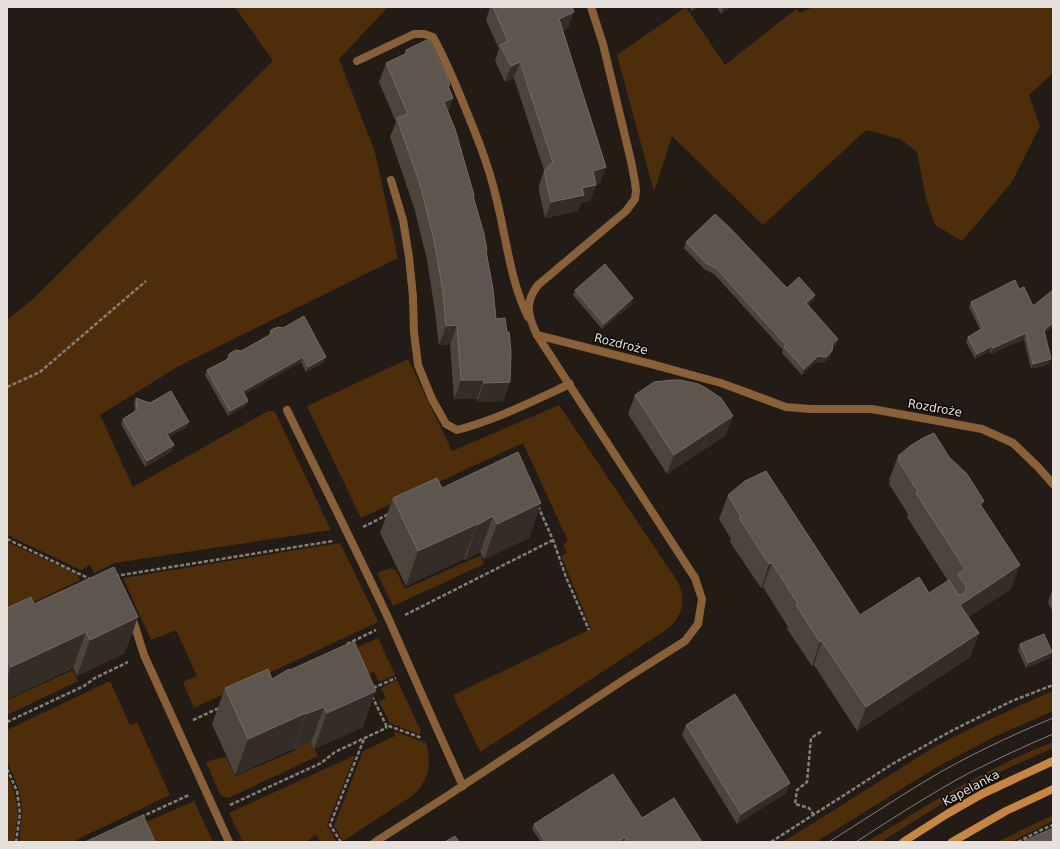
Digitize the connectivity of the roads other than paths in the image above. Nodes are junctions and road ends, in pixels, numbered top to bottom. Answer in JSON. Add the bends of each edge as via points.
{"nodes":[{"id":1,"x":591,"y":7,"type":"edge"},
{"id":2,"x":357,"y":61,"type":"dead end"},
{"id":3,"x":391,"y":180,"type":"dead end"},
{"id":4,"x":530,"y":321,"type":"junction"},
{"id":5,"x":537,"y":335,"type":"junction"},
{"id":6,"x":570,"y":384,"type":"junction"},
{"id":7,"x":287,"y":410,"type":"dead end"},
{"id":8,"x":1053,"y":484,"type":"edge"},
{"id":9,"x":128,"y":607,"type":"edge"},
{"id":10,"x":1053,"y":761,"type":"edge"},
{"id":11,"x":463,"y":786,"type":"junction"},
{"id":12,"x":1053,"y":789,"type":"edge"},
{"id":13,"x":229,"y":842,"type":"edge"},
{"id":14,"x":375,"y":842,"type":"edge"},
{"id":15,"x":903,"y":842,"type":"edge"},
{"id":16,"x":952,"y":842,"type":"edge"}],
"edges":[{"from":1,"to":4,"type":"street","via":[[603,44],[631,161],[635,199],[626,211],[538,285],[530,302]]},
{"from":2,"to":4,"type":"street","via":[[414,34],[432,37],[451,74],[490,170],[514,282]]},
{"from":3,"to":6,"type":"street","via":[[403,220],[409,257],[418,365],[446,424],[457,430],[475,426]]},
{"from":4,"to":5,"type":"street"},
{"from":5,"to":6,"type":"street"},
{"from":5,"to":8,"type":"street","name":"Rozdroże","via":[[721,383],[786,407],[872,409],[982,429],[1013,443]]},
{"from":6,"to":11,"type":"street","via":[[695,578],[702,599],[698,624],[685,641]]},
{"from":7,"to":11,"type":"street","via":[[390,623]]},
{"from":9,"to":13,"type":"street","via":[[144,655]]},
{"from":10,"to":15,"type":"main road","name":"Kapelanka","via":[[982,794]]},
{"from":11,"to":14,"type":"street"},
{"from":12,"to":16,"type":"main road","via":[[1006,811]]}]}
